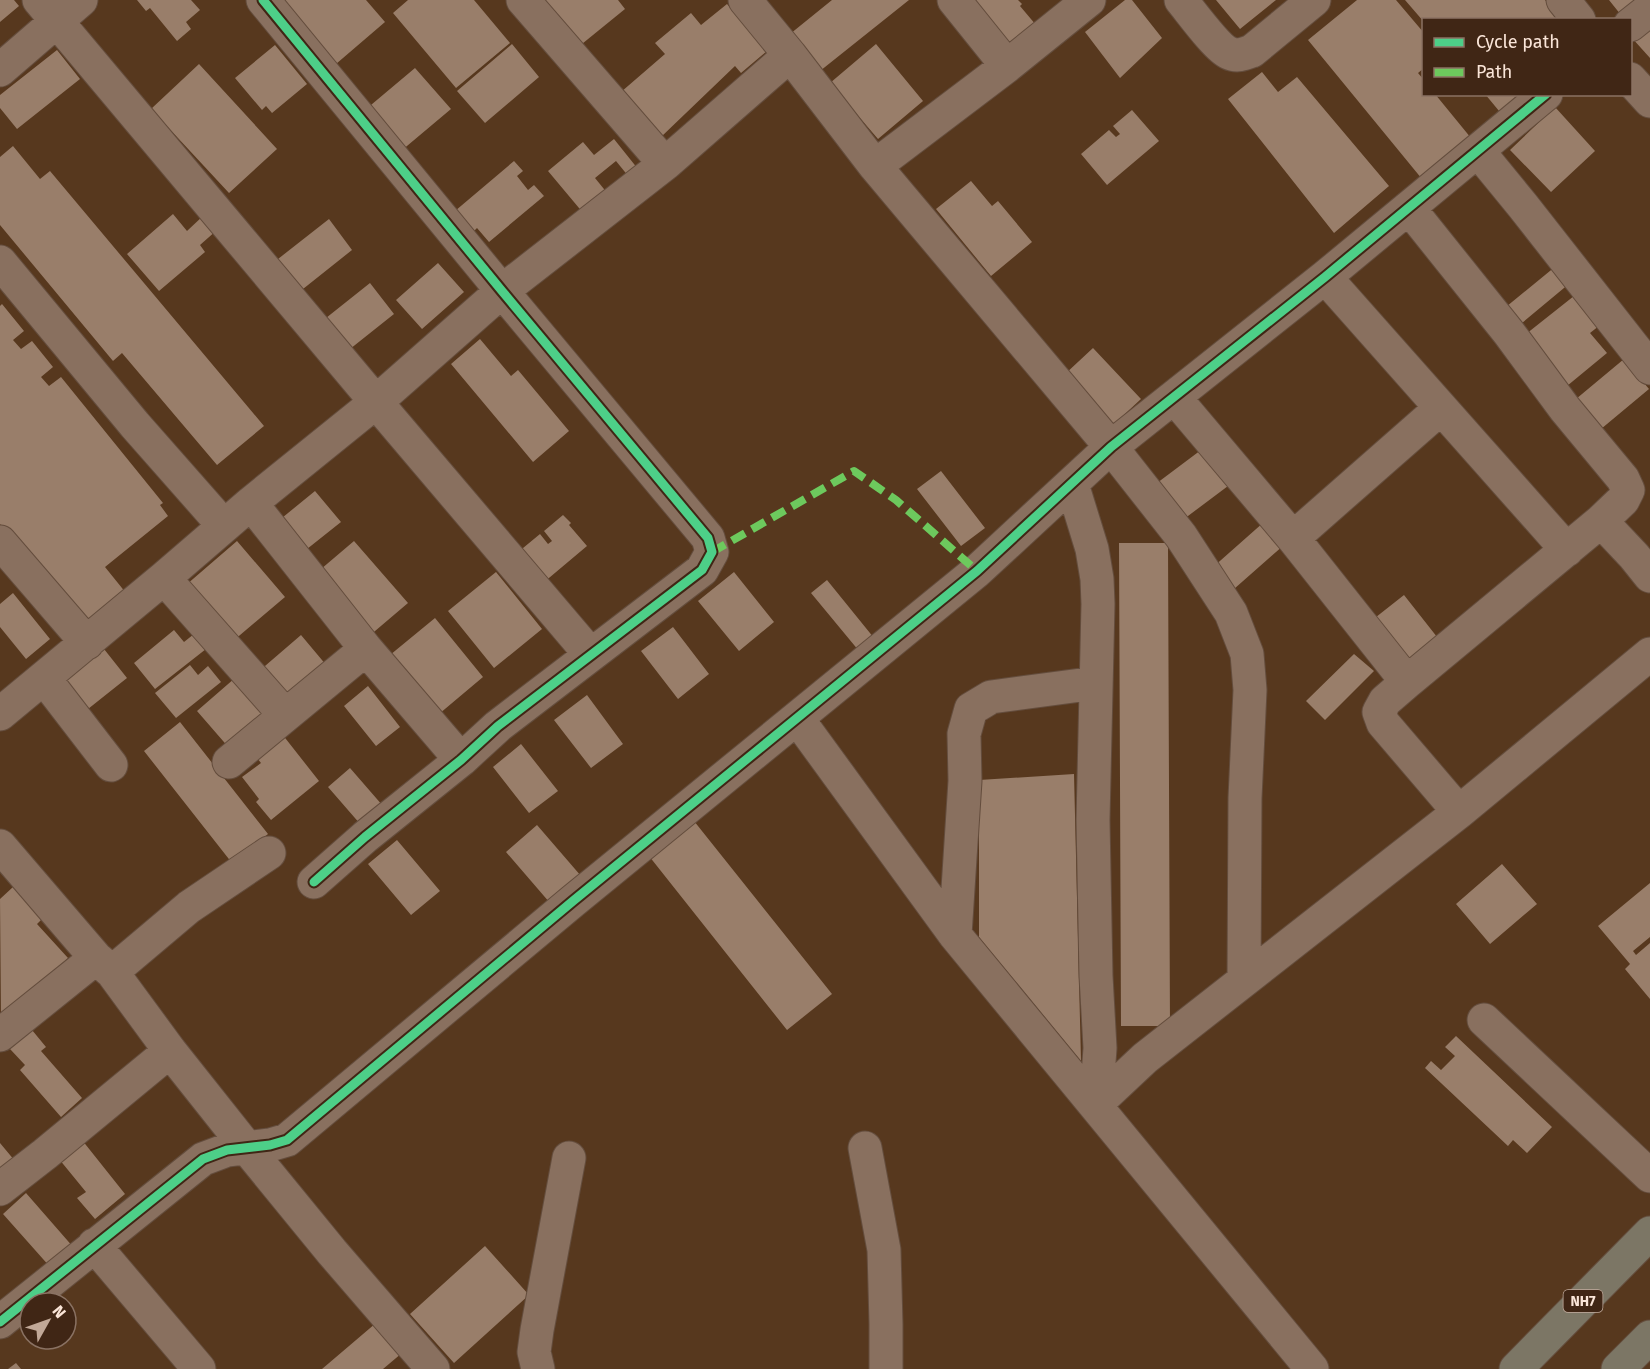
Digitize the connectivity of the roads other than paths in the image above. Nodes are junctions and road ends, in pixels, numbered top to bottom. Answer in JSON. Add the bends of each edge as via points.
{"nodes":[{"id":1,"x":263,"y":0,"type":"edge"},
{"id":2,"x":523,"y":0,"type":"edge"},
{"id":3,"x":745,"y":0,"type":"edge"},
{"id":4,"x":954,"y":0,"type":"edge"},
{"id":5,"x":1089,"y":0,"type":"edge"},
{"id":6,"x":1181,"y":0,"type":"edge"},
{"id":7,"x":1314,"y":0,"type":"edge"},
{"id":8,"x":1563,"y":0,"type":"edge"},
{"id":9,"x":59,"y":7,"type":"edge"},
{"id":10,"x":1650,"y":9,"type":"edge"},
{"id":11,"x":1577,"y":18,"type":"edge"},
{"id":12,"x":1632,"y":23,"type":"edge"},
{"id":13,"x":790,"y":55,"type":"junction"},
{"id":14,"x":1007,"y":66,"type":"junction"},
{"id":15,"x":0,"y":70,"type":"edge"},
{"id":16,"x":1632,"y":81,"type":"edge"},
{"id":17,"x":1544,"y":96,"type":"edge"},
{"id":18,"x":1650,"y":101,"type":"edge"},
{"id":19,"x":1478,"y":152,"type":"junction"},
{"id":20,"x":665,"y":164,"type":"junction"},
{"id":21,"x":874,"y":166,"type":"junction"},
{"id":22,"x":1409,"y":208,"type":"junction"},
{"id":23,"x":0,"y":262,"type":"edge"},
{"id":24,"x":1325,"y":277,"type":"junction"},
{"id":25,"x":502,"y":291,"type":"junction"},
{"id":26,"x":1650,"y":368,"type":"edge"},
{"id":27,"x":1174,"y":397,"type":"junction"},
{"id":28,"x":376,"y":402,"type":"junction"},
{"id":29,"x":1441,"y":408,"type":"junction"},
{"id":30,"x":1111,"y":447,"type":"junction"},
{"id":31,"x":1072,"y":484,"type":"junction"},
{"id":32,"x":251,"y":503,"type":"junction"},
{"id":33,"x":1601,"y":521,"type":"junction"},
{"id":34,"x":224,"y":526,"type":"junction"},
{"id":35,"x":1293,"y":538,"type":"junction"},
{"id":36,"x":0,"y":542,"type":"edge"},
{"id":37,"x":1567,"y":550,"type":"junction"},
{"id":38,"x":1650,"y":576,"type":"edge"},
{"id":39,"x":164,"y":578,"type":"junction"},
{"id":40,"x":87,"y":643,"type":"junction"},
{"id":41,"x":366,"y":649,"type":"junction"},
{"id":42,"x":590,"y":654,"type":"junction"},
{"id":43,"x":1650,"y":654,"type":"edge"},
{"id":44,"x":44,"y":678,"type":"junction"},
{"id":45,"x":1407,"y":682,"type":"junction"},
{"id":46,"x":1096,"y":683,"type":"junction"},
{"id":47,"x":0,"y":714,"type":"edge"},
{"id":48,"x":285,"y":715,"type":"junction"},
{"id":49,"x":797,"y":718,"type":"junction"},
{"id":50,"x":461,"y":760,"type":"junction"},
{"id":51,"x":229,"y":762,"type":"dead end"},
{"id":52,"x":111,"y":765,"type":"dead end"},
{"id":53,"x":1459,"y":812,"type":"junction"},
{"id":54,"x":269,"y":853,"type":"dead end"},
{"id":55,"x":5,"y":862,"type":"edge"},
{"id":56,"x":314,"y":882,"type":"dead end"},
{"id":57,"x":955,"y":935,"type":"junction"},
{"id":58,"x":104,"y":965,"type":"junction"},
{"id":59,"x":1244,"y":980,"type":"junction"},
{"id":60,"x":1484,"y":1020,"type":"dead end"},
{"id":61,"x":0,"y":1035,"type":"edge"},
{"id":62,"x":170,"y":1051,"type":"junction"},
{"id":63,"x":1096,"y":1104,"type":"junction"},
{"id":64,"x":247,"y":1148,"type":"junction"},
{"id":65,"x":865,"y":1148,"type":"dead end"},
{"id":66,"x":569,"y":1158,"type":"dead end"},
{"id":67,"x":1650,"y":1176,"type":"edge"},
{"id":68,"x":0,"y":1189,"type":"edge"},
{"id":69,"x":1650,"y":1233,"type":"edge"},
{"id":70,"x":94,"y":1245,"type":"junction"},
{"id":71,"x":1650,"y":1264,"type":"edge"},
{"id":72,"x":0,"y":1322,"type":"edge"},
{"id":73,"x":1650,"y":1337,"type":"edge"},
{"id":74,"x":199,"y":1369,"type":"edge"},
{"id":75,"x":433,"y":1369,"type":"edge"},
{"id":76,"x":538,"y":1369,"type":"edge"},
{"id":77,"x":886,"y":1369,"type":"edge"},
{"id":78,"x":1312,"y":1369,"type":"edge"},
{"id":79,"x":1516,"y":1369,"type":"edge"},
{"id":80,"x":1547,"y":1369,"type":"edge"},
{"id":81,"x":1618,"y":1369,"type":"edge"}],
"edges":[{"from":1,"to":25,"type":"street"},
{"from":2,"to":20,"type":"street"},
{"from":3,"to":13,"type":"street"},
{"from":4,"to":14,"type":"street"},
{"from":5,"to":14,"type":"street"},
{"from":6,"to":7,"type":"street","via":[[1221,47],[1241,56]]},
{"from":8,"to":11,"type":"street"},
{"from":9,"to":15,"type":"street"},
{"from":9,"to":28,"type":"street"},
{"from":10,"to":12,"type":"street"},
{"from":13,"to":20,"type":"street"},
{"from":13,"to":21,"type":"street"},
{"from":14,"to":21,"type":"street"},
{"from":16,"to":18,"type":"street"},
{"from":17,"to":19,"type":"street"},
{"from":19,"to":22,"type":"street"},
{"from":19,"to":26,"type":"street"},
{"from":20,"to":25,"type":"street"},
{"from":21,"to":30,"type":"street"},
{"from":22,"to":24,"type":"street"},
{"from":22,"to":33,"type":"street","via":[[1623,479],[1628,490],[1623,500]]},
{"from":23,"to":34,"type":"street"},
{"from":24,"to":27,"type":"street"},
{"from":24,"to":29,"type":"street"},
{"from":25,"to":28,"type":"street"},
{"from":25,"to":42,"type":"street","via":[[708,538],[712,552],[702,570]]},
{"from":27,"to":30,"type":"street"},
{"from":27,"to":35,"type":"street"},
{"from":28,"to":32,"type":"street"},
{"from":28,"to":42,"type":"street"},
{"from":29,"to":35,"type":"street"},
{"from":29,"to":37,"type":"street"},
{"from":30,"to":31,"type":"street"},
{"from":30,"to":59,"type":"street","via":[[1210,579],[1232,613],[1247,654],[1250,690]]},
{"from":31,"to":46,"type":"street","via":[[1097,579]]},
{"from":31,"to":49,"type":"street","via":[[977,571]]},
{"from":32,"to":34,"type":"street"},
{"from":32,"to":41,"type":"street"},
{"from":33,"to":37,"type":"street"},
{"from":33,"to":38,"type":"street"},
{"from":34,"to":39,"type":"street"},
{"from":35,"to":45,"type":"street"},
{"from":36,"to":40,"type":"street"},
{"from":37,"to":45,"type":"street"},
{"from":39,"to":40,"type":"street"},
{"from":39,"to":48,"type":"street"},
{"from":40,"to":44,"type":"street"},
{"from":41,"to":48,"type":"street"},
{"from":41,"to":50,"type":"street"},
{"from":42,"to":50,"type":"street"},
{"from":43,"to":53,"type":"street"},
{"from":44,"to":47,"type":"street"},
{"from":44,"to":52,"type":"street"},
{"from":45,"to":53,"type":"street","via":[[1384,701],[1380,712],[1383,723]]},
{"from":46,"to":57,"type":"street","via":[[991,697],[971,709],[964,734],[965,781]]},
{"from":46,"to":63,"type":"street","via":[[1094,820],[1100,1048]]},
{"from":48,"to":51,"type":"street"},
{"from":49,"to":57,"type":"street"},
{"from":49,"to":64,"type":"street","via":[[287,1140]]},
{"from":50,"to":56,"type":"street"},
{"from":53,"to":59,"type":"street"},
{"from":54,"to":58,"type":"street"},
{"from":55,"to":58,"type":"street"},
{"from":57,"to":63,"type":"street"},
{"from":58,"to":61,"type":"street"},
{"from":58,"to":62,"type":"street"},
{"from":59,"to":63,"type":"street","via":[[1145,1058]]},
{"from":60,"to":67,"type":"street"},
{"from":62,"to":64,"type":"street"},
{"from":62,"to":68,"type":"street"},
{"from":63,"to":78,"type":"street"},
{"from":64,"to":70,"type":"street","via":[[203,1159]]},
{"from":64,"to":75,"type":"street"},
{"from":65,"to":77,"type":"street","via":[[884,1250]]},
{"from":66,"to":76,"type":"street","via":[[537,1330],[534,1352]]},
{"from":69,"to":79,"type":"highway","number":"NH7"},
{"from":70,"to":72,"type":"street"},
{"from":70,"to":74,"type":"street"},
{"from":71,"to":80,"type":"highway"},
{"from":73,"to":81,"type":"highway"}]}
